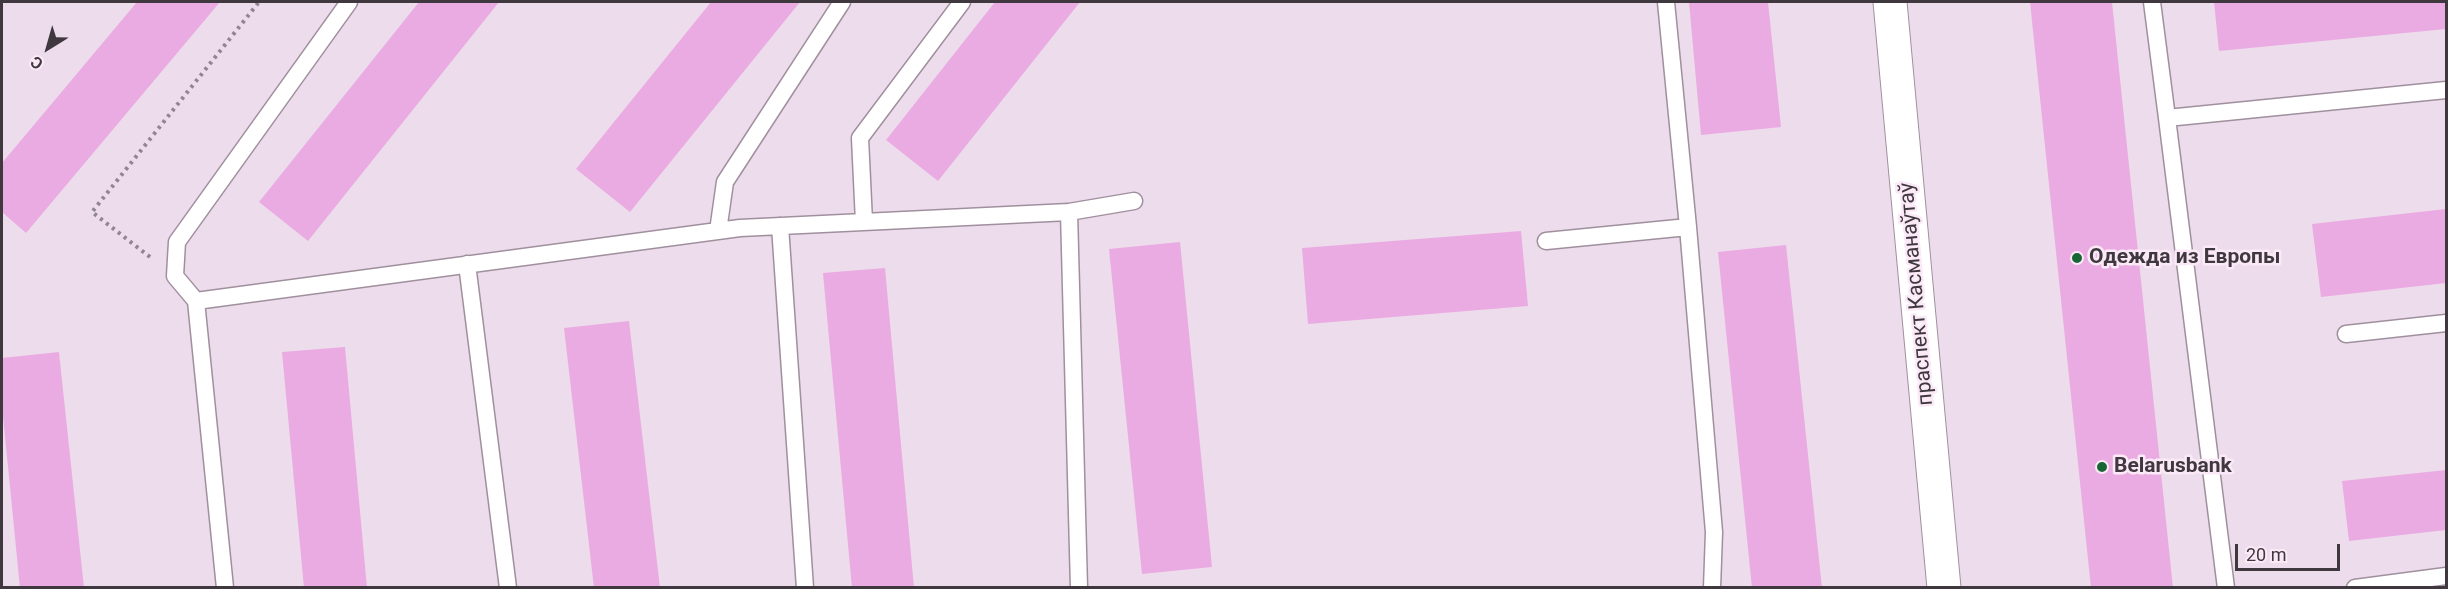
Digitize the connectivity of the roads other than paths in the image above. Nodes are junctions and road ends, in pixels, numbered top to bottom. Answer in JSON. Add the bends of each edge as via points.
{"nodes":[{"id":1,"x":349,"y":2,"type":"edge"},
{"id":2,"x":842,"y":2,"type":"edge"},
{"id":3,"x":962,"y":2,"type":"edge"},
{"id":4,"x":1666,"y":2,"type":"edge"},
{"id":5,"x":1890,"y":2,"type":"edge"},
{"id":6,"x":2152,"y":2,"type":"edge"},
{"id":7,"x":2446,"y":90,"type":"edge"},
{"id":8,"x":2167,"y":118,"type":"junction"},
{"id":9,"x":1134,"y":201,"type":"dead end"},
{"id":10,"x":1069,"y":212,"type":"junction"},
{"id":11,"x":864,"y":222,"type":"junction"},
{"id":12,"x":780,"y":226,"type":"junction"},
{"id":13,"x":1688,"y":227,"type":"junction"},
{"id":14,"x":718,"y":231,"type":"junction"},
{"id":15,"x":1546,"y":241,"type":"dead end"},
{"id":16,"x":467,"y":264,"type":"junction"},
{"id":17,"x":196,"y":300,"type":"junction"},
{"id":18,"x":2446,"y":323,"type":"edge"},
{"id":19,"x":2346,"y":334,"type":"dead end"},
{"id":20,"x":2446,"y":576,"type":"edge"},
{"id":21,"x":225,"y":588,"type":"edge"},
{"id":22,"x":508,"y":588,"type":"edge"},
{"id":23,"x":805,"y":588,"type":"edge"},
{"id":24,"x":1079,"y":588,"type":"edge"},
{"id":25,"x":1712,"y":588,"type":"edge"},
{"id":26,"x":1944,"y":588,"type":"edge"},
{"id":27,"x":2226,"y":588,"type":"edge"},
{"id":28,"x":2355,"y":588,"type":"edge"}],
"edges":[{"from":1,"to":17,"type":"lane","via":[[177,242],[175,276]]},
{"from":2,"to":14,"type":"lane","via":[[725,182]]},
{"from":3,"to":11,"type":"lane","via":[[860,138]]},
{"from":4,"to":13,"type":"lane"},
{"from":5,"to":26,"type":"main road","name":"праспект Касманаўтаў"},
{"from":6,"to":8,"type":"lane"},
{"from":7,"to":8,"type":"lane"},
{"from":8,"to":27,"type":"lane"},
{"from":9,"to":10,"type":"lane"},
{"from":10,"to":11,"type":"lane"},
{"from":10,"to":24,"type":"lane"},
{"from":11,"to":12,"type":"lane"},
{"from":12,"to":14,"type":"lane"},
{"from":12,"to":23,"type":"lane"},
{"from":13,"to":15,"type":"lane"},
{"from":13,"to":25,"type":"lane","via":[[1714,532]]},
{"from":14,"to":16,"type":"lane"},
{"from":16,"to":17,"type":"lane"},
{"from":16,"to":22,"type":"lane"},
{"from":17,"to":21,"type":"lane"},
{"from":18,"to":19,"type":"lane"},
{"from":20,"to":28,"type":"lane"}]}
